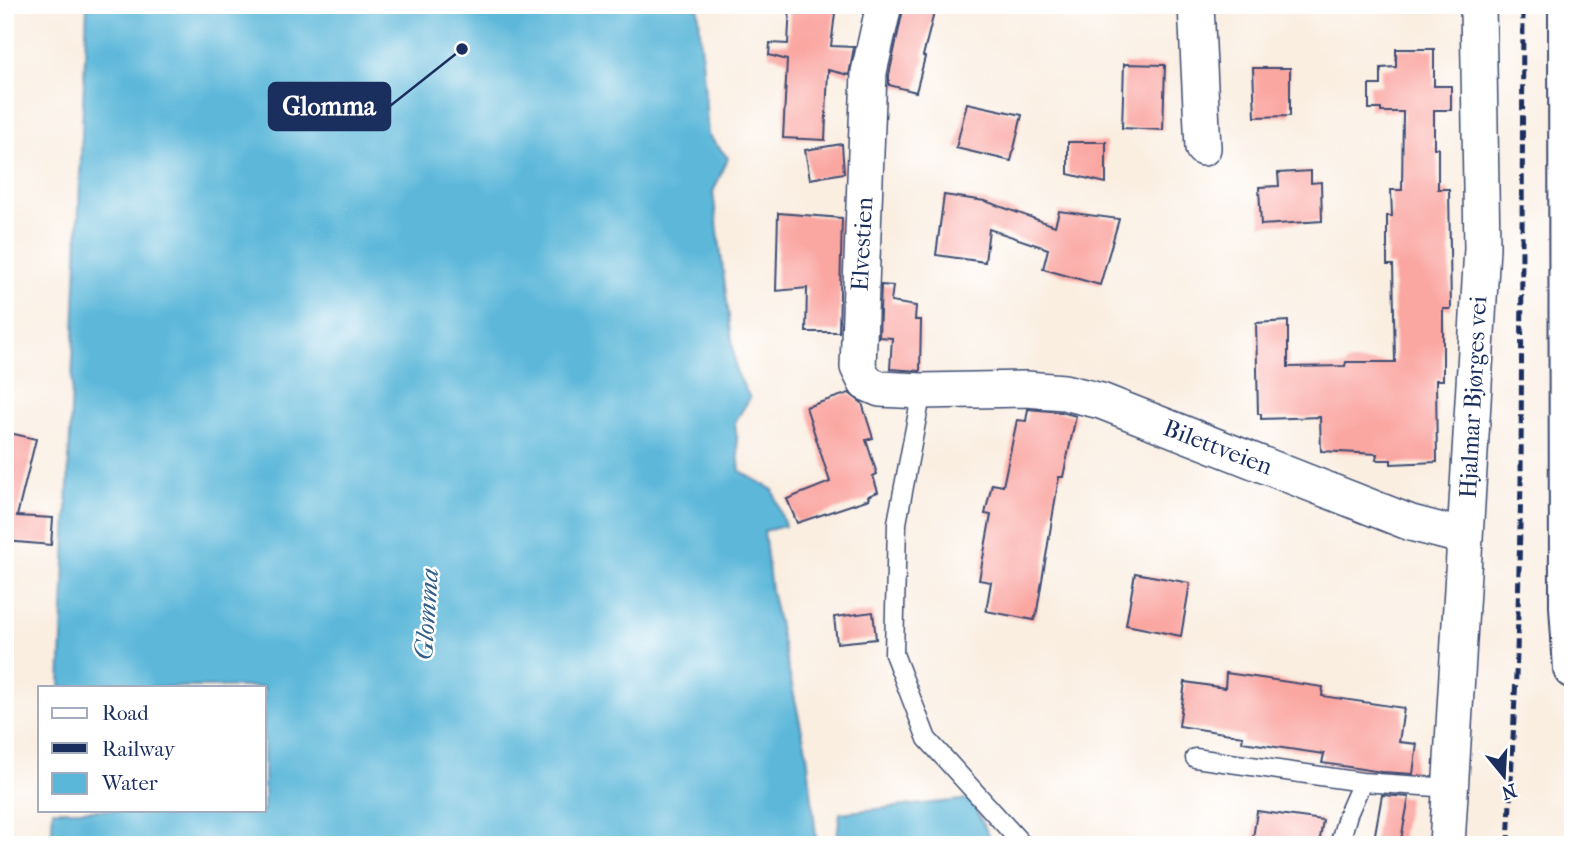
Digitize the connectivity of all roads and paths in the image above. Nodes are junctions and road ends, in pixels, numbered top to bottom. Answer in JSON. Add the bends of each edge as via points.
{"nodes":[{"id":1,"x":884,"y":5,"type":"edge"},
{"id":2,"x":1196,"y":5,"type":"edge"},
{"id":3,"x":1478,"y":5,"type":"edge"},
{"id":4,"x":1568,"y":5,"type":"edge"},
{"id":5,"x":1203,"y":148,"type":"dead end"},
{"id":6,"x":964,"y":389,"type":"joint"},
{"id":7,"x":922,"y":391,"type":"junction"},
{"id":8,"x":1465,"y":537,"type":"junction"},
{"id":9,"x":1573,"y":669,"type":"edge"},
{"id":10,"x":1195,"y":758,"type":"dead end"},
{"id":11,"x":1362,"y":782,"type":"junction"},
{"id":12,"x":1451,"y":788,"type":"junction"},
{"id":13,"x":1023,"y":845,"type":"edge"},
{"id":14,"x":1339,"y":845,"type":"edge"},
{"id":15,"x":1447,"y":845,"type":"edge"}],
"edges":[{"from":1,"to":7,"type":"street","name":"Elvestien","via":[[869,72],[858,367],[866,383],[880,389]]},
{"from":2,"to":5,"type":"street"},
{"from":3,"to":8,"type":"street","name":"Hjalmar Bjørges vei","via":[[1482,248]]},
{"from":4,"to":9,"type":"street","via":[[1569,606]]},
{"from":6,"to":7,"type":"street","name":"Elvestien"},
{"from":6,"to":8,"type":"street","name":"Bilettveien","via":[[1064,392],[1101,401],[1411,523]]},
{"from":7,"to":13,"type":"lane","via":[[897,523],[894,654],[927,739]]},
{"from":8,"to":12,"type":"street","name":"Hjalmar Bjørges vei"},
{"from":10,"to":11,"type":"lane"},
{"from":11,"to":12,"type":"lane"},
{"from":11,"to":14,"type":"lane"},
{"from":12,"to":15,"type":"street","name":"Hjalmar Bjørges vei"}]}
